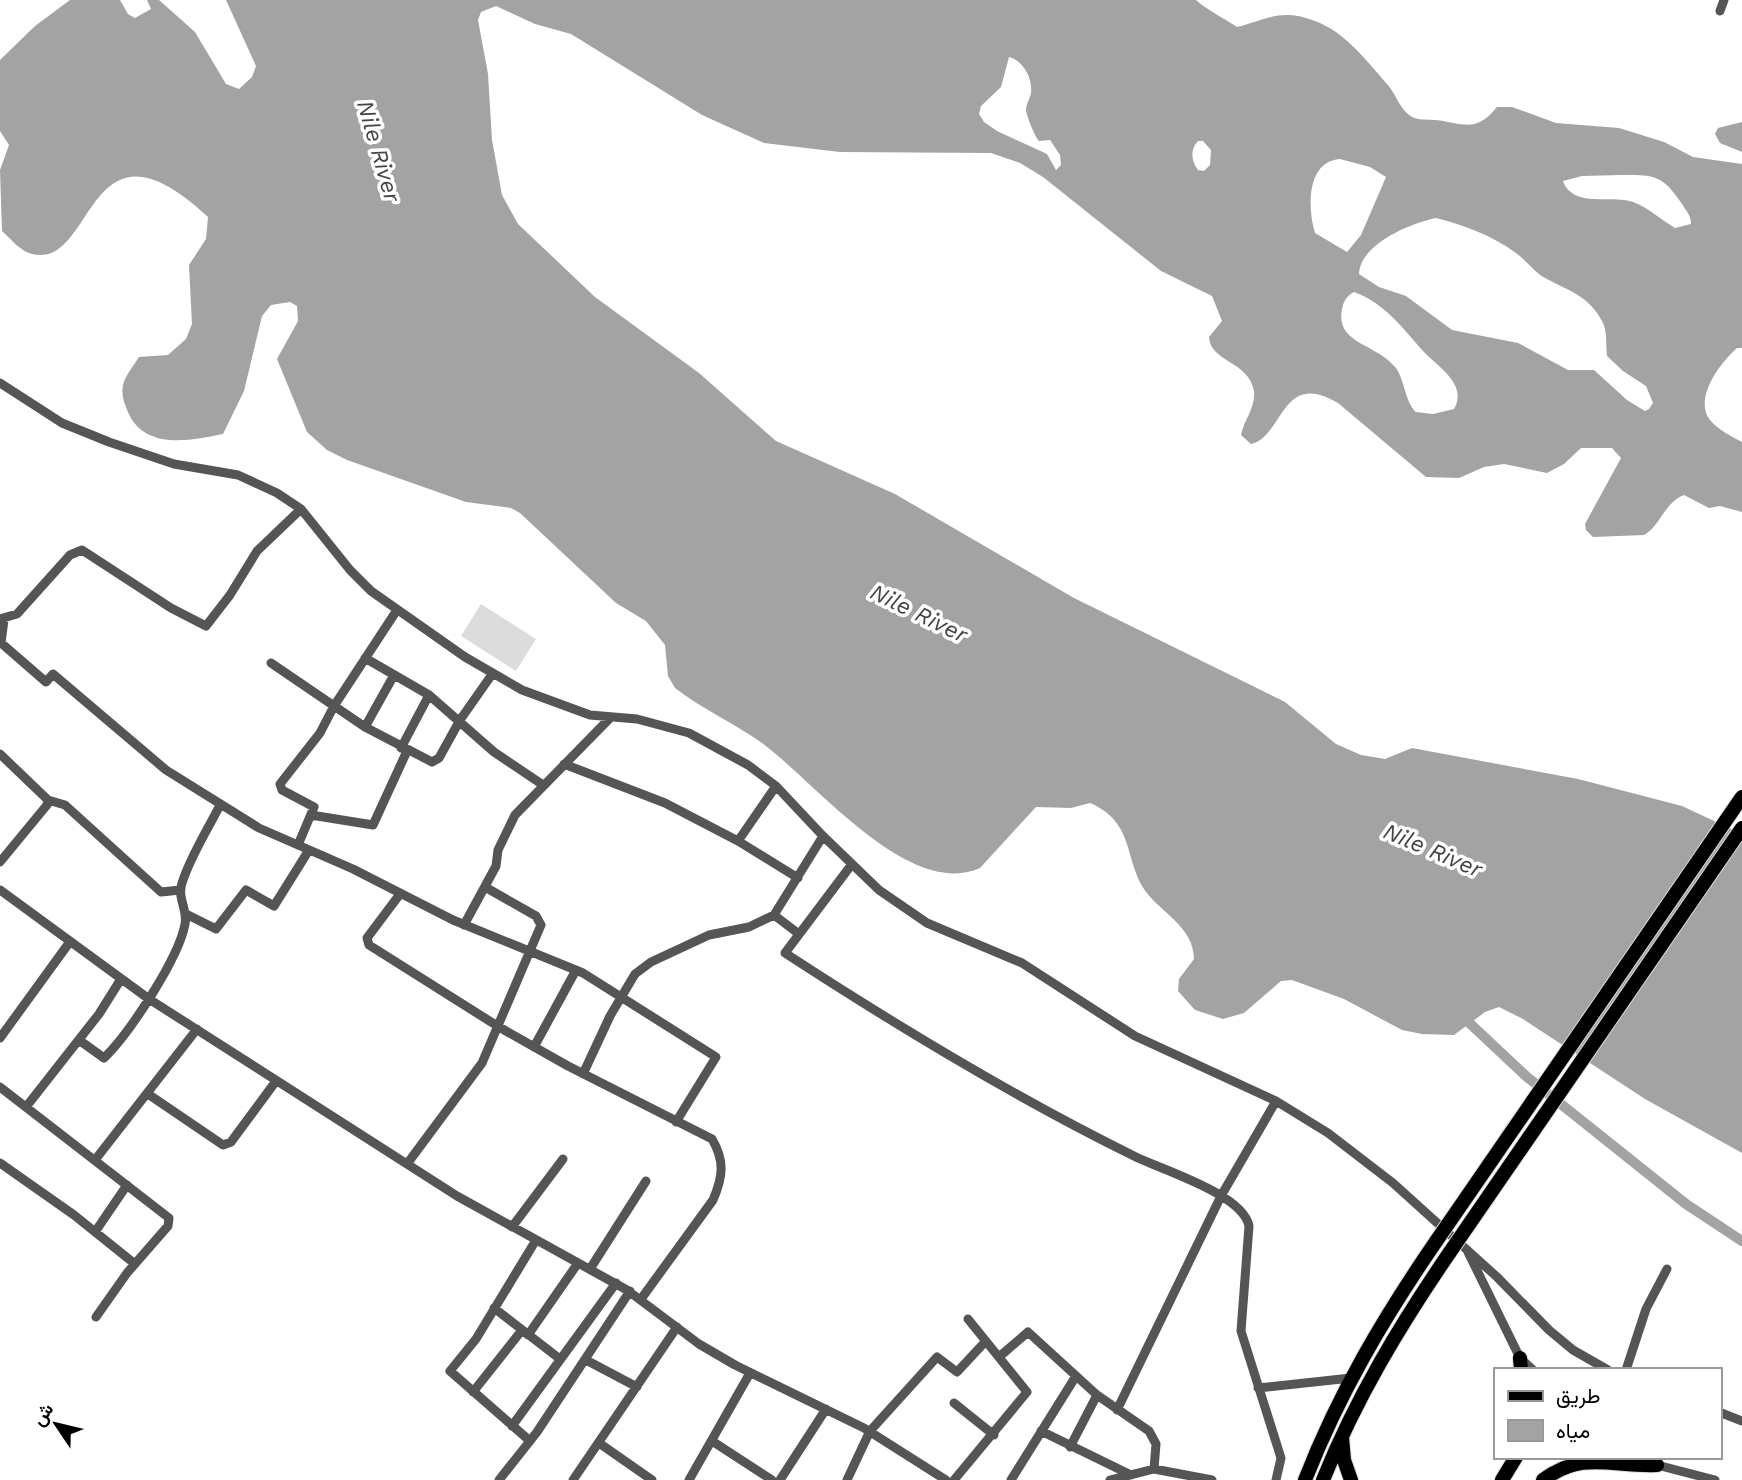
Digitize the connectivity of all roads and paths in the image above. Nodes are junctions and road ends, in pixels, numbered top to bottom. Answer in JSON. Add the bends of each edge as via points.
{"nodes":[{"id":1,"x":1724,"y":0,"type":"edge"},
{"id":2,"x":1720,"y":11,"type":"dead end"},
{"id":3,"x":0,"y":383,"type":"edge"},
{"id":4,"x":301,"y":509,"type":"junction"},
{"id":5,"x":397,"y":610,"type":"junction"},
{"id":6,"x":2,"y":619,"type":"edge"},
{"id":7,"x":365,"y":658,"type":"junction"},
{"id":8,"x":271,"y":663,"type":"dead end"},
{"id":9,"x":493,"y":673,"type":"junction"},
{"id":10,"x":394,"y":675,"type":"junction"},
{"id":11,"x":429,"y":695,"type":"junction"},
{"id":12,"x":334,"y":706,"type":"junction"},
{"id":13,"x":610,"y":718,"type":"junction"},
{"id":14,"x":460,"y":720,"type":"junction"},
{"id":15,"x":365,"y":727,"type":"junction"},
{"id":16,"x":404,"y":749,"type":"junction"},
{"id":17,"x":0,"y":754,"type":"edge"},
{"id":18,"x":564,"y":764,"type":"junction"},
{"id":19,"x":543,"y":785,"type":"junction"},
{"id":20,"x":776,"y":786,"type":"junction"},
{"id":21,"x":1742,"y":797,"type":"edge"},
{"id":22,"x":48,"y":800,"type":"junction"},
{"id":23,"x":220,"y":805,"type":"junction"},
{"id":24,"x":311,"y":815,"type":"junction"},
{"id":25,"x":1742,"y":828,"type":"edge"},
{"id":26,"x":823,"y":836,"type":"junction"},
{"id":27,"x":738,"y":841,"type":"junction"},
{"id":28,"x":298,"y":845,"type":"junction"},
{"id":29,"x":309,"y":849,"type":"junction"},
{"id":30,"x":2,"y":856,"type":"edge"},
{"id":31,"x":852,"y":864,"type":"junction"},
{"id":32,"x":798,"y":878,"type":"junction"},
{"id":33,"x":485,"y":887,"type":"junction"},
{"id":34,"x":0,"y":890,"type":"edge"},
{"id":35,"x":180,"y":890,"type":"junction"},
{"id":36,"x":400,"y":894,"type":"junction"},
{"id":37,"x":186,"y":914,"type":"junction"},
{"id":38,"x":774,"y":915,"type":"junction"},
{"id":39,"x":464,"y":925,"type":"junction"},
{"id":40,"x":799,"y":934,"type":"junction"},
{"id":41,"x":69,"y":943,"type":"junction"},
{"id":42,"x":530,"y":952,"type":"junction"},
{"id":43,"x":576,"y":970,"type":"junction"},
{"id":44,"x":121,"y":979,"type":"junction"},
{"id":45,"x":620,"y":997,"type":"junction"},
{"id":46,"x":149,"y":999,"type":"junction"},
{"id":47,"x":499,"y":1027,"type":"junction"},
{"id":48,"x":197,"y":1030,"type":"junction"},
{"id":49,"x":0,"y":1038,"type":"edge"},
{"id":50,"x":79,"y":1040,"type":"junction"},
{"id":51,"x":534,"y":1047,"type":"junction"},
{"id":52,"x":583,"y":1074,"type":"junction"},
{"id":53,"x":276,"y":1081,"type":"junction"},
{"id":54,"x":0,"y":1087,"type":"edge"},
{"id":55,"x":148,"y":1094,"type":"junction"},
{"id":56,"x":1276,"y":1101,"type":"junction"},
{"id":57,"x":26,"y":1107,"type":"junction"},
{"id":58,"x":676,"y":1122,"type":"junction"},
{"id":59,"x":563,"y":1159,"type":"dead end"},
{"id":60,"x":95,"y":1160,"type":"junction"},
{"id":61,"x":0,"y":1163,"type":"edge"},
{"id":62,"x":407,"y":1164,"type":"junction"},
{"id":63,"x":646,"y":1181,"type":"dead end"},
{"id":64,"x":127,"y":1185,"type":"junction"},
{"id":65,"x":1222,"y":1196,"type":"junction"},
{"id":66,"x":512,"y":1227,"type":"junction"},
{"id":67,"x":95,"y":1232,"type":"junction"},
{"id":68,"x":536,"y":1240,"type":"junction"},
{"id":69,"x":1466,"y":1248,"type":"junction"},
{"id":70,"x":579,"y":1263,"type":"junction"},
{"id":71,"x":135,"y":1264,"type":"junction"},
{"id":72,"x":590,"y":1269,"type":"junction"},
{"id":73,"x":1667,"y":1269,"type":"dead end"},
{"id":74,"x":616,"y":1283,"type":"junction"},
{"id":75,"x":630,"y":1292,"type":"junction"},
{"id":76,"x":641,"y":1299,"type":"junction"},
{"id":77,"x":494,"y":1308,"type":"junction"},
{"id":78,"x":96,"y":1317,"type":"dead end"},
{"id":79,"x":968,"y":1319,"type":"dead end"},
{"id":80,"x":677,"y":1327,"type":"junction"},
{"id":81,"x":525,"y":1333,"type":"junction"},
{"id":82,"x":985,"y":1342,"type":"junction"},
{"id":83,"x":999,"y":1357,"type":"junction"},
{"id":84,"x":560,"y":1359,"type":"junction"},
{"id":85,"x":586,"y":1360,"type":"junction"},
{"id":86,"x":1521,"y":1364,"type":"edge"},
{"id":87,"x":1604,"y":1368,"type":"edge"},
{"id":88,"x":1627,"y":1368,"type":"edge"},
{"id":89,"x":750,"y":1373,"type":"junction"},
{"id":90,"x":1076,"y":1376,"type":"junction"},
{"id":91,"x":1351,"y":1378,"type":"junction"},
{"id":92,"x":637,"y":1387,"type":"junction"},
{"id":93,"x":1258,"y":1388,"type":"junction"},
{"id":94,"x":473,"y":1392,"type":"junction"},
{"id":95,"x":1097,"y":1395,"type":"junction"},
{"id":96,"x":954,"y":1404,"type":"dead end"},
{"id":97,"x":826,"y":1409,"type":"junction"},
{"id":98,"x":1117,"y":1410,"type":"junction"},
{"id":99,"x":1721,"y":1413,"type":"edge"},
{"id":100,"x":1742,"y":1421,"type":"edge"},
{"id":101,"x":512,"y":1426,"type":"junction"},
{"id":102,"x":870,"y":1432,"type":"junction"},
{"id":103,"x":1041,"y":1432,"type":"junction"},
{"id":104,"x":994,"y":1435,"type":"junction"},
{"id":105,"x":1342,"y":1437,"type":"junction"},
{"id":106,"x":530,"y":1441,"type":"junction"},
{"id":107,"x":712,"y":1441,"type":"junction"},
{"id":108,"x":599,"y":1443,"type":"junction"},
{"id":109,"x":1070,"y":1447,"type":"junction"},
{"id":110,"x":1515,"y":1459,"type":"edge"},
{"id":111,"x":1651,"y":1461,"type":"edge"},
{"id":112,"x":1154,"y":1469,"type":"junction"},
{"id":113,"x":1131,"y":1475,"type":"junction"},
{"id":114,"x":1195,"y":1478,"type":"edge"},
{"id":115,"x":503,"y":1479,"type":"edge"},
{"id":116,"x":943,"y":1479,"type":"edge"},
{"id":117,"x":573,"y":1480,"type":"edge"},
{"id":118,"x":652,"y":1480,"type":"edge"},
{"id":119,"x":690,"y":1480,"type":"edge"},
{"id":120,"x":772,"y":1480,"type":"edge"},
{"id":121,"x":780,"y":1480,"type":"edge"},
{"id":122,"x":847,"y":1480,"type":"edge"},
{"id":123,"x":954,"y":1480,"type":"edge"},
{"id":124,"x":1011,"y":1480,"type":"edge"},
{"id":125,"x":1110,"y":1480,"type":"edge"},
{"id":126,"x":1212,"y":1480,"type":"edge"},
{"id":127,"x":1276,"y":1480,"type":"edge"},
{"id":128,"x":1305,"y":1480,"type":"edge"},
{"id":129,"x":1324,"y":1480,"type":"edge"},
{"id":130,"x":1351,"y":1480,"type":"edge"},
{"id":131,"x":1502,"y":1480,"type":"edge"},
{"id":132,"x":1543,"y":1480,"type":"edge"},
{"id":133,"x":1714,"y":1480,"type":"edge"}],
"edges":[{"from":1,"to":2,"type":"street"},
{"from":3,"to":4,"type":"street","via":[[62,423],[174,464],[238,475]]},
{"from":4,"to":5,"type":"street","via":[[350,570]]},
{"from":4,"to":6,"type":"street","via":[[257,551],[206,626],[82,550],[70,555],[17,614]]},
{"from":5,"to":7,"type":"street"},
{"from":5,"to":9,"type":"street"},
{"from":6,"to":23,"type":"street","via":[[1,643],[46,682],[54,674],[166,770]]},
{"from":7,"to":10,"type":"street"},
{"from":7,"to":12,"type":"street"},
{"from":8,"to":12,"type":"street"},
{"from":9,"to":13,"type":"street","via":[[554,704]]},
{"from":9,"to":14,"type":"street"},
{"from":10,"to":11,"type":"street"},
{"from":10,"to":15,"type":"street"},
{"from":11,"to":14,"type":"street"},
{"from":11,"to":16,"type":"street"},
{"from":12,"to":15,"type":"street"},
{"from":12,"to":24,"type":"street","via":[[315,740],[280,784],[282,790],[314,807]]},
{"from":13,"to":18,"type":"street"},
{"from":13,"to":20,"type":"street","via":[[637,719],[689,733]]},
{"from":14,"to":16,"type":"street","via":[[436,761]]},
{"from":14,"to":19,"type":"street","via":[[494,752]]},
{"from":15,"to":16,"type":"street"},
{"from":16,"to":24,"type":"street","via":[[373,825]]},
{"from":17,"to":22,"type":"street"},
{"from":18,"to":19,"type":"street"},
{"from":18,"to":27,"type":"street","via":[[665,803]]},
{"from":19,"to":33,"type":"street","via":[[515,815]]},
{"from":20,"to":26,"type":"street"},
{"from":20,"to":27,"type":"street"},
{"from":21,"to":91,"type":"main road","bridge":true,"via":[[1390,1309]]},
{"from":22,"to":30,"type":"street"},
{"from":22,"to":35,"type":"street","via":[[65,805],[161,892]]},
{"from":23,"to":28,"type":"street"},
{"from":23,"to":35,"type":"street","via":[[194,852]]},
{"from":24,"to":28,"type":"street"},
{"from":25,"to":105,"type":"main road","bridge":true,"via":[[1388,1346]]},
{"from":26,"to":31,"type":"street"},
{"from":26,"to":32,"type":"street"},
{"from":27,"to":32,"type":"street"},
{"from":28,"to":29,"type":"street"},
{"from":29,"to":36,"type":"street"},
{"from":29,"to":37,"type":"street","via":[[274,906],[246,890],[216,929]]},
{"from":31,"to":40,"type":"street"},
{"from":31,"to":56,"type":"street","via":[[879,890],[927,923],[1022,963],[1135,1036]]},
{"from":32,"to":38,"type":"street"},
{"from":33,"to":39,"type":"street"},
{"from":33,"to":42,"type":"street","via":[[540,920]]},
{"from":34,"to":41,"type":"street"},
{"from":35,"to":37,"type":"street"},
{"from":36,"to":39,"type":"street"},
{"from":36,"to":47,"type":"street","via":[[367,942]]},
{"from":37,"to":46,"type":"street","via":[[182,934]]},
{"from":38,"to":40,"type":"street"},
{"from":38,"to":45,"type":"street","via":[[749,927],[709,935],[651,962]]},
{"from":39,"to":42,"type":"street"},
{"from":40,"to":65,"type":"street","via":[[785,953],[815,972],[1010,1090],[1134,1156]]},
{"from":41,"to":44,"type":"street"},
{"from":41,"to":49,"type":"street"},
{"from":42,"to":43,"type":"street"},
{"from":42,"to":47,"type":"street"},
{"from":43,"to":45,"type":"street"},
{"from":43,"to":51,"type":"street"},
{"from":44,"to":46,"type":"street"},
{"from":44,"to":50,"type":"street"},
{"from":45,"to":52,"type":"street"},
{"from":45,"to":58,"type":"street","via":[[716,1057]]},
{"from":46,"to":48,"type":"street"},
{"from":46,"to":50,"type":"street","via":[[104,1058]]},
{"from":47,"to":51,"type":"street"},
{"from":47,"to":62,"type":"street","via":[[477,1071]]},
{"from":48,"to":53,"type":"street"},
{"from":48,"to":55,"type":"street"},
{"from":50,"to":57,"type":"street"},
{"from":51,"to":52,"type":"street"},
{"from":52,"to":58,"type":"street"},
{"from":53,"to":55,"type":"street","via":[[231,1142],[223,1145]]},
{"from":53,"to":62,"type":"street"},
{"from":54,"to":57,"type":"street"},
{"from":55,"to":60,"type":"street"},
{"from":56,"to":65,"type":"street"},
{"from":56,"to":69,"type":"street","via":[[1393,1182]]},
{"from":57,"to":60,"type":"street"},
{"from":58,"to":76,"type":"street","via":[[712,1139],[721,1154],[720,1183]]},
{"from":59,"to":66,"type":"street"},
{"from":60,"to":64,"type":"street"},
{"from":61,"to":67,"type":"street"},
{"from":62,"to":66,"type":"street"},
{"from":63,"to":72,"type":"street"},
{"from":64,"to":67,"type":"street"},
{"from":64,"to":71,"type":"street","via":[[170,1220]]},
{"from":65,"to":93,"type":"street","via":[[1248,1219],[1241,1331]]},
{"from":65,"to":98,"type":"street"},
{"from":66,"to":68,"type":"street"},
{"from":67,"to":71,"type":"street"},
{"from":68,"to":70,"type":"street"},
{"from":68,"to":77,"type":"street"},
{"from":69,"to":86,"type":"street"},
{"from":69,"to":87,"type":"street","via":[[1549,1330]]},
{"from":70,"to":72,"type":"street"},
{"from":70,"to":81,"type":"street"},
{"from":71,"to":78,"type":"street"},
{"from":72,"to":74,"type":"street"},
{"from":73,"to":88,"type":"street","via":[[1646,1308]]},
{"from":74,"to":75,"type":"street"},
{"from":74,"to":84,"type":"street"},
{"from":75,"to":76,"type":"street"},
{"from":75,"to":85,"type":"street"},
{"from":76,"to":80,"type":"street"},
{"from":77,"to":81,"type":"street"},
{"from":77,"to":94,"type":"street","via":[[450,1371]]},
{"from":79,"to":82,"type":"street"},
{"from":80,"to":89,"type":"street"},
{"from":80,"to":92,"type":"street"},
{"from":81,"to":84,"type":"street"},
{"from":81,"to":94,"type":"street"},
{"from":82,"to":83,"type":"street"},
{"from":82,"to":102,"type":"street","via":[[957,1372],[937,1357]]},
{"from":83,"to":90,"type":"street","via":[[1027,1331]]},
{"from":83,"to":104,"type":"street","via":[[1027,1392]]},
{"from":84,"to":101,"type":"street"},
{"from":85,"to":92,"type":"street"},
{"from":85,"to":106,"type":"street"},
{"from":89,"to":97,"type":"street"},
{"from":89,"to":107,"type":"street"},
{"from":90,"to":95,"type":"street"},
{"from":90,"to":103,"type":"street"},
{"from":91,"to":93,"type":"street"},
{"from":91,"to":128,"type":"main road"},
{"from":92,"to":108,"type":"street"},
{"from":93,"to":127,"type":"street","via":[[1281,1458]]},
{"from":94,"to":101,"type":"street"},
{"from":95,"to":98,"type":"street"},
{"from":95,"to":109,"type":"street"},
{"from":96,"to":104,"type":"street"},
{"from":97,"to":102,"type":"street"},
{"from":97,"to":121,"type":"street"},
{"from":98,"to":112,"type":"street","via":[[1149,1430]]},
{"from":99,"to":100,"type":"street"},
{"from":101,"to":106,"type":"street"},
{"from":102,"to":116,"type":"street"},
{"from":102,"to":122,"type":"street"},
{"from":103,"to":109,"type":"street"},
{"from":103,"to":124,"type":"street"},
{"from":104,"to":123,"type":"street"},
{"from":105,"to":129,"type":"main road"},
{"from":105,"to":130,"type":"main road"},
{"from":106,"to":115,"type":"street"},
{"from":107,"to":119,"type":"street"},
{"from":107,"to":120,"type":"street"},
{"from":108,"to":117,"type":"street"},
{"from":108,"to":118,"type":"street"},
{"from":109,"to":113,"type":"street"},
{"from":110,"to":131,"type":"main road"},
{"from":111,"to":132,"type":"main road","via":[[1630,1466],[1596,1460],[1562,1466]]},
{"from":111,"to":133,"type":"street"},
{"from":112,"to":113,"type":"street"},
{"from":112,"to":114,"type":"street"},
{"from":113,"to":125,"type":"street"},
{"from":114,"to":126,"type":"street"}]}
